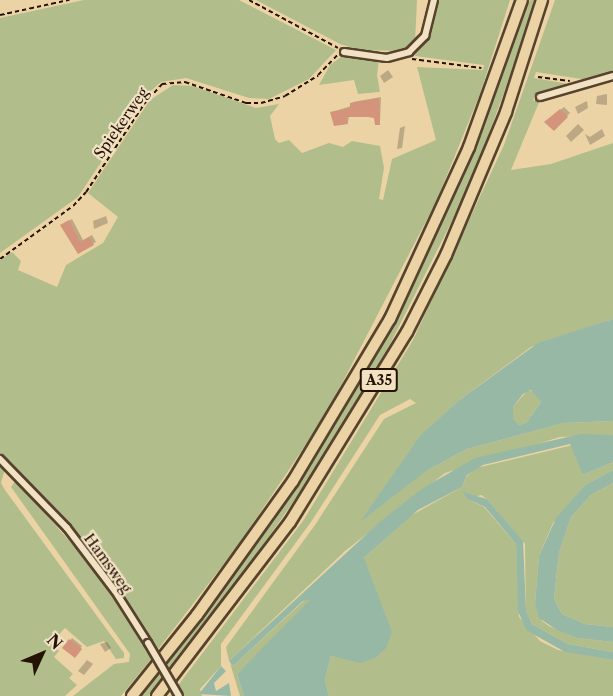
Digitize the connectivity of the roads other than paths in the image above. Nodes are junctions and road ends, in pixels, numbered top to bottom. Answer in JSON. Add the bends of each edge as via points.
{"nodes":[{"id":1,"x":434,"y":0,"type":"edge"},
{"id":2,"x":522,"y":0,"type":"edge"},
{"id":3,"x":542,"y":0,"type":"edge"},
{"id":4,"x":548,"y":0,"type":"edge"},
{"id":5,"x":534,"y":27,"type":"junction"},
{"id":6,"x":344,"y":51,"type":"road end"},
{"id":7,"x":613,"y":76,"type":"edge"},
{"id":8,"x":540,"y":97,"type":"dead end"},
{"id":9,"x":0,"y":459,"type":"edge"},
{"id":10,"x":132,"y":696,"type":"edge"},
{"id":11,"x":157,"y":696,"type":"edge"},
{"id":12,"x":179,"y":696,"type":"edge"}],
"edges":[{"from":1,"to":6,"type":"street","via":[[425,36],[410,56],[387,58]]},
{"from":2,"to":10,"type":"highway","number":"A35","via":[[469,147],[390,320],[292,482],[197,615]]},
{"from":3,"to":5,"type":"highway","number":"A35"},
{"from":4,"to":5,"type":"highway","number":"A35"},
{"from":5,"to":11,"type":"highway","number":"A35","via":[[477,183],[407,332],[290,522]]},
{"from":7,"to":8,"type":"street"},
{"from":9,"to":12,"type":"street","name":"Hamsweg","bridge":true,"via":[[67,528],[115,591]]}]}
